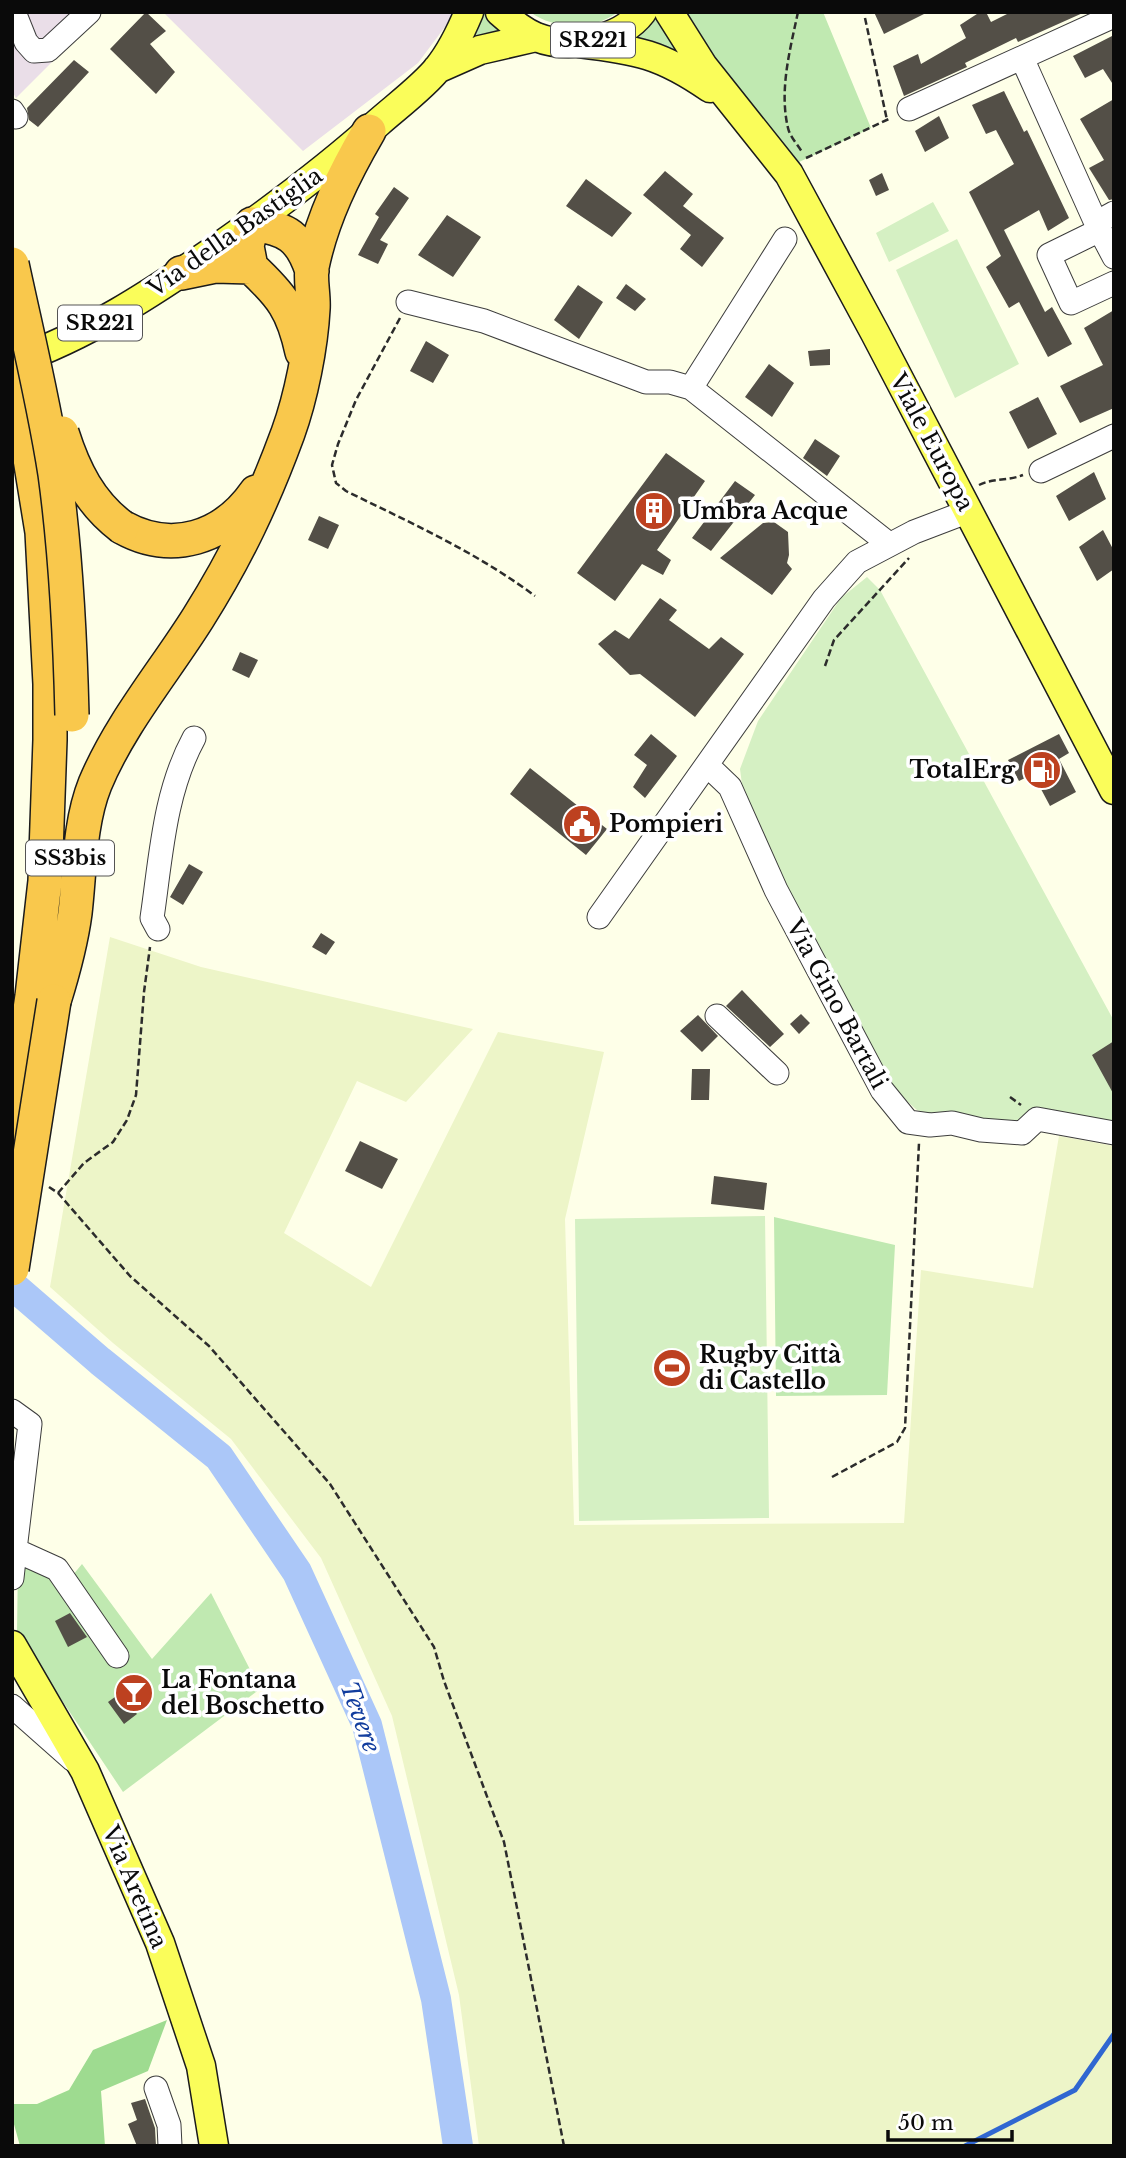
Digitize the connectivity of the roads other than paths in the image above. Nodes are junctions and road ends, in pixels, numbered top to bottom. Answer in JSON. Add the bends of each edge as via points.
{"nodes":[{"id":1,"x":14,"y":12,"type":"edge"},
{"id":2,"x":89,"y":12,"type":"edge"},
{"id":3,"x":469,"y":12,"type":"edge"},
{"id":4,"x":500,"y":12,"type":"edge"},
{"id":5,"x":642,"y":12,"type":"edge"},
{"id":6,"x":669,"y":12,"type":"edge"},
{"id":7,"x":1107,"y":19,"type":"dead end"},
{"id":8,"x":536,"y":37,"type":"junction"},
{"id":9,"x":579,"y":43,"type":"junction"},
{"id":10,"x":1022,"y":58,"type":"junction"},
{"id":11,"x":437,"y":69,"type":"junction"},
{"id":12,"x":733,"y":104,"type":"junction"},
{"id":13,"x":909,"y":109,"type":"road end"},
{"id":14,"x":369,"y":131,"type":"junction"},
{"id":15,"x":1103,"y":222,"type":"edge"},
{"id":16,"x":252,"y":224,"type":"junction"},
{"id":17,"x":785,"y":239,"type":"dead end"},
{"id":18,"x":12,"y":256,"type":"edge"},
{"id":19,"x":1114,"y":257,"type":"edge"},
{"id":20,"x":12,"y":264,"type":"edge"},
{"id":21,"x":251,"y":267,"type":"junction"},
{"id":22,"x":312,"y":271,"type":"junction"},
{"id":23,"x":181,"y":273,"type":"junction"},
{"id":24,"x":1114,"y":283,"type":"edge"},
{"id":25,"x":408,"y":302,"type":"road end"},
{"id":26,"x":12,"y":362,"type":"edge"},
{"id":27,"x":305,"y":364,"type":"junction"},
{"id":28,"x":12,"y":369,"type":"edge"},
{"id":29,"x":691,"y":388,"type":"junction"},
{"id":30,"x":12,"y":408,"type":"edge"},
{"id":31,"x":1114,"y":436,"type":"edge"},
{"id":32,"x":278,"y":458,"type":"junction"},
{"id":33,"x":1041,"y":471,"type":"road end"},
{"id":34,"x":972,"y":499,"type":"junction"},
{"id":35,"x":42,"y":532,"type":"junction"},
{"id":36,"x":895,"y":541,"type":"junction"},
{"id":37,"x":61,"y":714,"type":"junction"},
{"id":38,"x":194,"y":738,"type":"dead end"},
{"id":39,"x":707,"y":765,"type":"junction"},
{"id":40,"x":1114,"y":790,"type":"edge"},
{"id":41,"x":598,"y":917,"type":"dead end"},
{"id":42,"x":158,"y":929,"type":"road end"},
{"id":43,"x":43,"y":998,"type":"junction"},
{"id":44,"x":717,"y":1016,"type":"dead end"},
{"id":45,"x":777,"y":1073,"type":"dead end"},
{"id":46,"x":12,"y":1129,"type":"edge"},
{"id":47,"x":1114,"y":1133,"type":"edge"},
{"id":48,"x":12,"y":1269,"type":"edge"},
{"id":49,"x":12,"y":1411,"type":"edge"},
{"id":50,"x":14,"y":1549,"type":"edge"},
{"id":51,"x":12,"y":1578,"type":"edge"},
{"id":52,"x":12,"y":1645,"type":"edge"},
{"id":53,"x":117,"y":1656,"type":"dead end"},
{"id":54,"x":13,"y":1712,"type":"edge"},
{"id":55,"x":85,"y":1771,"type":"junction"},
{"id":56,"x":156,"y":2088,"type":"dead end"},
{"id":57,"x":170,"y":2146,"type":"edge"},
{"id":58,"x":214,"y":2146,"type":"edge"}],
"edges":[{"from":1,"to":2,"type":"street","via":[[26,42],[42,52]]},
{"from":3,"to":11,"type":"main road","name":"Via della Bastiglia","number":"SR221"},
{"from":4,"to":8,"type":"main road","number":"SR221"},
{"from":5,"to":9,"type":"main road","number":"SR221","via":[[611,35]]},
{"from":6,"to":12,"type":"main road","name":"Viale Europa"},
{"from":7,"to":10,"type":"street"},
{"from":8,"to":9,"type":"main road","number":"SR221"},
{"from":8,"to":11,"type":"main road","name":"Via della Bastiglia","number":"SR221","via":[[480,50]]},
{"from":9,"to":12,"type":"main road","name":"Viale Europa","via":[[656,57],[694,76]]},
{"from":10,"to":13,"type":"street"},
{"from":10,"to":15,"type":"street"},
{"from":11,"to":14,"type":"main road","name":"Via della Bastiglia","number":"SR221"},
{"from":12,"to":34,"type":"main road","name":"Viale Europa","via":[[789,174]]},
{"from":14,"to":16,"type":"main road","name":"Via della Bastiglia","number":"SR221"},
{"from":14,"to":22,"type":"highway","via":[[332,203]]},
{"from":15,"to":19,"type":"street"},
{"from":15,"to":24,"type":"street","via":[[1049,255],[1072,303]]},
{"from":16,"to":21,"type":"highway","via":[[247,246]]},
{"from":16,"to":22,"type":"highway","via":[[295,239]]},
{"from":16,"to":23,"type":"main road","name":"Via della Bastiglia","number":"SR221"},
{"from":17,"to":29,"type":"street"},
{"from":18,"to":32,"type":"highway","bridge":true,"via":[[30,296],[57,416],[73,464],[86,490],[122,527],[169,541],[211,532],[242,510]]},
{"from":20,"to":37,"type":"highway","number":"SS3bis","bridge":true,"via":[[55,476],[66,579]]},
{"from":21,"to":23,"type":"highway","via":[[215,266]]},
{"from":21,"to":27,"type":"highway","via":[[289,309]]},
{"from":22,"to":27,"type":"highway","via":[[313,309]]},
{"from":23,"to":26,"type":"main road","name":"Via della Bastiglia","number":"SR221","via":[[101,323]]},
{"from":25,"to":29,"type":"street","via":[[484,321],[646,382]]},
{"from":27,"to":32,"type":"highway"},
{"from":28,"to":35,"type":"highway","number":"SS3bis"},
{"from":29,"to":36,"type":"street"},
{"from":30,"to":35,"type":"highway"},
{"from":31,"to":33,"type":"street"},
{"from":32,"to":43,"type":"highway","via":[[233,560],[122,734],[95,785],[84,822],[72,934]]},
{"from":34,"to":36,"type":"street"},
{"from":34,"to":40,"type":"main road","name":"Viale Europa"},
{"from":35,"to":37,"type":"highway","number":"SS3bis"},
{"from":36,"to":39,"type":"street","via":[[858,562],[824,599]]},
{"from":37,"to":43,"type":"highway","number":"SS3bis","via":[[69,881]]},
{"from":38,"to":42,"type":"street","via":[[173,787],[152,918]]},
{"from":39,"to":41,"type":"street"},
{"from":39,"to":47,"type":"street","name":"Via Gino Bartali","via":[[730,787],[776,890],[882,1090],[908,1122],[1022,1133],[1037,1119]]},
{"from":43,"to":46,"type":"highway","number":"SS3bis"},
{"from":43,"to":48,"type":"highway","number":"SS3bis","bridge":true},
{"from":44,"to":45,"type":"street"},
{"from":49,"to":50,"type":"street","via":[[30,1424]]},
{"from":50,"to":51,"type":"street"},
{"from":50,"to":53,"type":"street","via":[[60,1563]]},
{"from":52,"to":55,"type":"main road","name":"Via Aretina"},
{"from":54,"to":55,"type":"street"},
{"from":55,"to":58,"type":"main road","name":"Via Aretina","via":[[160,1943],[201,2066]]},
{"from":56,"to":57,"type":"street","via":[[169,2125]]}]}
